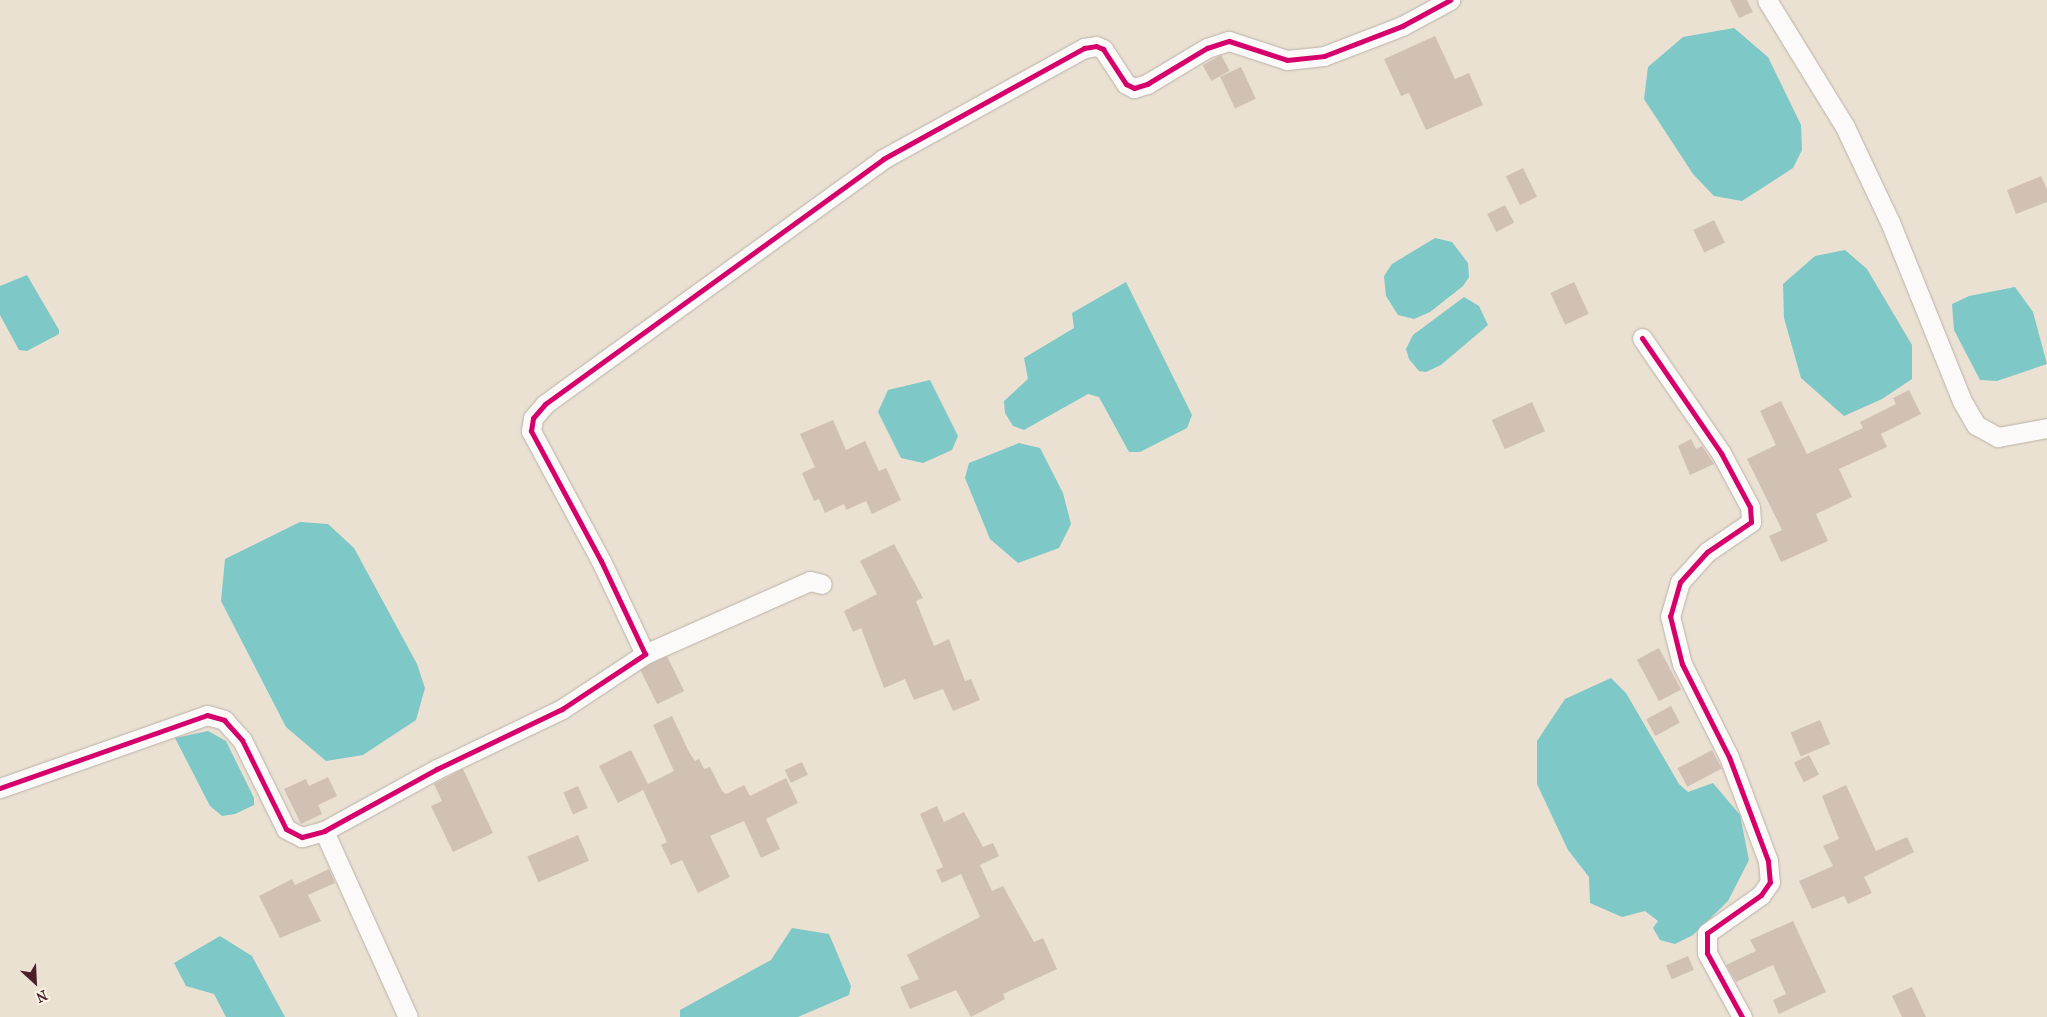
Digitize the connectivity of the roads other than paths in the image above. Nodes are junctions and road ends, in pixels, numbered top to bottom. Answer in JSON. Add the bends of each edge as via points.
{"nodes":[{"id":1,"x":1450,"y":0,"type":"edge"},
{"id":2,"x":1767,"y":0,"type":"edge"},
{"id":3,"x":1642,"y":338,"type":"dead end"},
{"id":4,"x":2047,"y":428,"type":"edge"},
{"id":5,"x":822,"y":584,"type":"dead end"},
{"id":6,"x":645,"y":654,"type":"junction"},
{"id":7,"x":0,"y":788,"type":"edge"},
{"id":8,"x":324,"y":831,"type":"junction"},
{"id":9,"x":408,"y":1017,"type":"edge"},
{"id":10,"x":1742,"y":1017,"type":"edge"}],
"edges":[{"from":1,"to":6,"type":"street","via":[[1402,26],[1324,56],[1287,60],[1229,41],[1206,48],[1147,84],[1134,88],[1126,84],[1103,49],[1096,46],[1084,48],[882,159],[545,404],[533,418],[531,431],[601,561]]},
{"from":2,"to":4,"type":"street","via":[[1845,127],[1890,222],[1962,401],[1976,425],[1998,437]]},
{"from":3,"to":10,"type":"street","via":[[1721,453],[1750,506],[1751,522],[1707,552],[1680,582],[1670,616],[1682,664],[1729,757],[1768,861],[1770,882],[1761,895],[1707,933],[1707,953]]},
{"from":5,"to":6,"type":"street","via":[[810,580]]},
{"from":6,"to":8,"type":"street","via":[[562,709],[437,769]]},
{"from":7,"to":8,"type":"street","via":[[207,715],[224,720],[242,740],[286,829],[302,838]]},
{"from":8,"to":9,"type":"street"}]}
